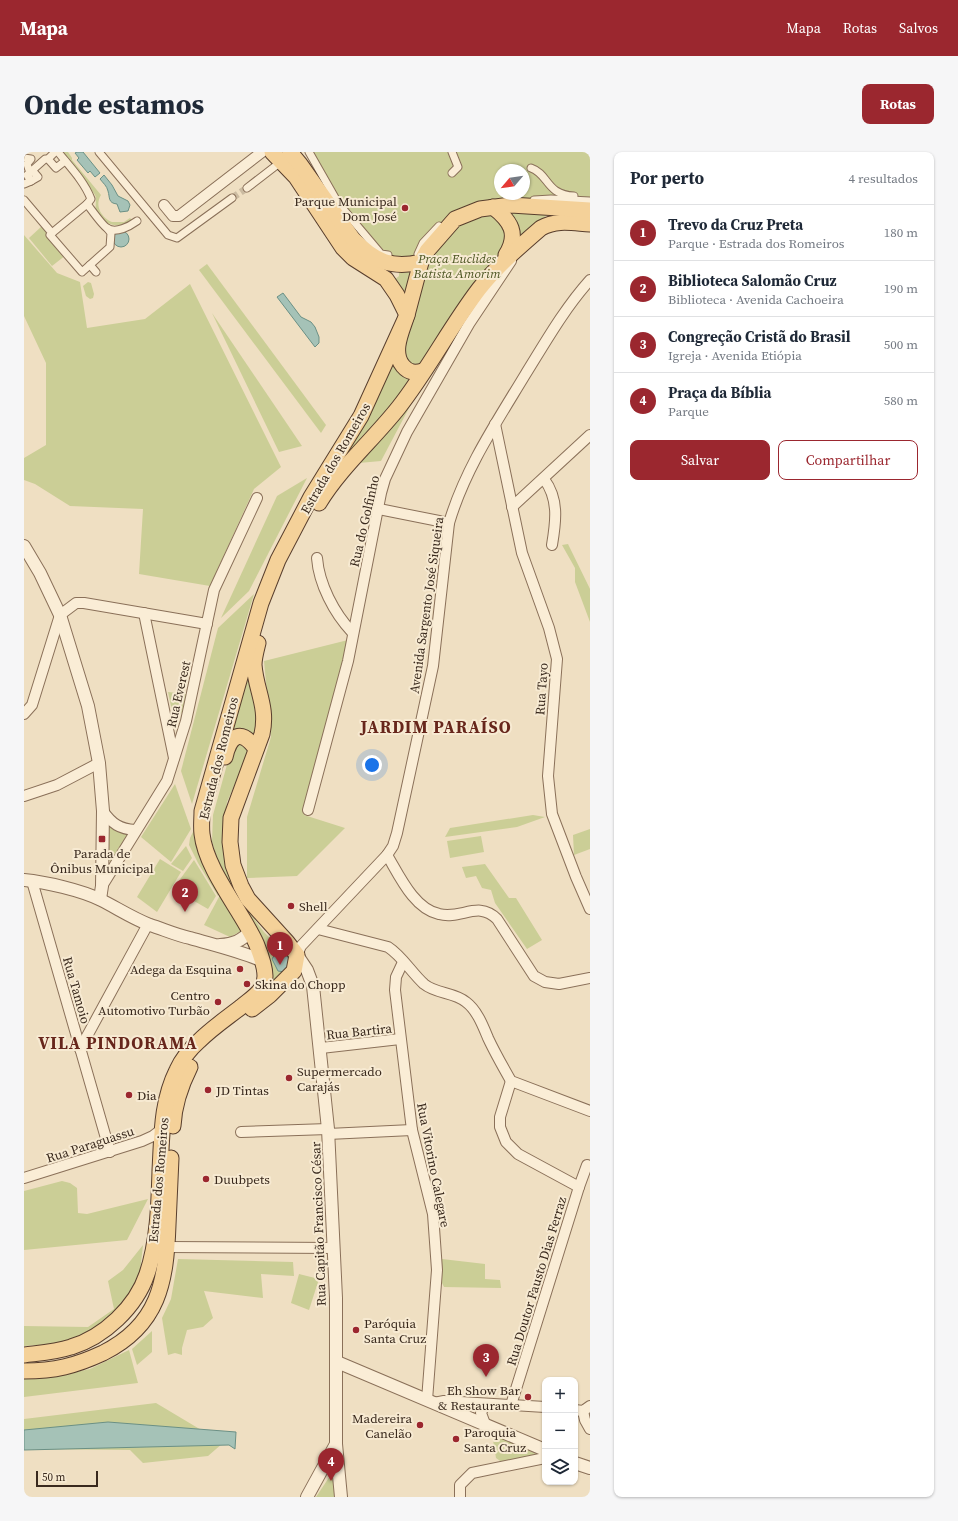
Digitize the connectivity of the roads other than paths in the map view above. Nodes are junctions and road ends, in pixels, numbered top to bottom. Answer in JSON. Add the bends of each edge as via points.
{"nodes":[{"id":1,"x":56,"y":152,"type":"edge"},
{"id":2,"x":99,"y":152,"type":"edge"},
{"id":3,"x":262,"y":152,"type":"edge"},
{"id":4,"x":309,"y":152,"type":"edge"},
{"id":5,"x":452,"y":152,"type":"edge"},
{"id":6,"x":281,"y":155,"type":"edge"},
{"id":7,"x":24,"y":158,"type":"edge"},
{"id":8,"x":48,"y":159,"type":"junction"},
{"id":9,"x":65,"y":161,"type":"junction"},
{"id":10,"x":531,"y":168,"type":"dead end"},
{"id":11,"x":31,"y":171,"type":"junction"},
{"id":12,"x":452,"y":173,"type":"dead end"},
{"id":13,"x":24,"y":184,"type":"edge"},
{"id":14,"x":247,"y":188,"type":"tunnel mouth"},
{"id":15,"x":590,"y":197,"type":"edge"},
{"id":16,"x":232,"y":198,"type":"tunnel mouth"},
{"id":17,"x":24,"y":200,"type":"edge"},
{"id":18,"x":590,"y":201,"type":"edge"},
{"id":19,"x":87,"y":204,"type":"junction"},
{"id":20,"x":164,"y":205,"type":"dead end"},
{"id":21,"x":493,"y":207,"type":"junction"},
{"id":22,"x":590,"y":210,"type":"edge"},
{"id":23,"x":137,"y":221,"type":"dead end"},
{"id":24,"x":590,"y":224,"type":"edge"},
{"id":25,"x":107,"y":228,"type":"junction"},
{"id":26,"x":52,"y":233,"type":"junction"},
{"id":27,"x":523,"y":244,"type":"junction"},
{"id":28,"x":421,"y":262,"type":"junction"},
{"id":29,"x":502,"y":263,"type":"junction"},
{"id":30,"x":90,"y":265,"type":"junction"},
{"id":31,"x":398,"y":265,"type":"junction"},
{"id":32,"x":96,"y":272,"type":"dead end"},
{"id":33,"x":386,"y":280,"type":"junction"},
{"id":34,"x":590,"y":280,"type":"edge"},
{"id":35,"x":407,"y":315,"type":"junction"},
{"id":36,"x":423,"y":372,"type":"junction"},
{"id":37,"x":495,"y":424,"type":"junction"},
{"id":38,"x":590,"y":436,"type":"edge"},
{"id":39,"x":544,"y":479,"type":"junction"},
{"id":40,"x":257,"y":498,"type":"dead end"},
{"id":41,"x":512,"y":507,"type":"junction"},
{"id":42,"x":379,"y":509,"type":"junction"},
{"id":43,"x":449,"y":523,"type":"junction"},
{"id":44,"x":552,"y":545,"type":"dead end"},
{"id":45,"x":24,"y":546,"type":"edge"},
{"id":46,"x":317,"y":558,"type":"dead end"},
{"id":47,"x":144,"y":613,"type":"junction"},
{"id":48,"x":60,"y":615,"type":"junction"},
{"id":49,"x":207,"y":624,"type":"junction"},
{"id":50,"x":352,"y":632,"type":"junction"},
{"id":51,"x":24,"y":714,"type":"edge"},
{"id":52,"x":256,"y":749,"type":"junction"},
{"id":53,"x":174,"y":760,"type":"junction"},
{"id":54,"x":99,"y":763,"type":"junction"},
{"id":55,"x":24,"y":796,"type":"edge"},
{"id":56,"x":308,"y":810,"type":"dead end"},
{"id":57,"x":103,"y":811,"type":"junction"},
{"id":58,"x":135,"y":830,"type":"junction"},
{"id":59,"x":387,"y":855,"type":"junction"},
{"id":60,"x":211,"y":862,"type":"junction"},
{"id":61,"x":28,"y":881,"type":"edge"},
{"id":62,"x":102,"y":886,"type":"junction"},
{"id":63,"x":100,"y":899,"type":"junction"},
{"id":64,"x":590,"y":909,"type":"edge"},
{"id":65,"x":148,"y":924,"type":"junction"},
{"id":66,"x":318,"y":929,"type":"junction"},
{"id":67,"x":251,"y":931,"type":"junction"},
{"id":68,"x":217,"y":946,"type":"junction"},
{"id":69,"x":297,"y":955,"type":"junction"},
{"id":70,"x":262,"y":962,"type":"junction"},
{"id":71,"x":403,"y":962,"type":"junction"},
{"id":72,"x":590,"y":978,"type":"edge"},
{"id":73,"x":400,"y":1039,"type":"junction"},
{"id":74,"x":321,"y":1048,"type":"junction"},
{"id":75,"x":80,"y":1049,"type":"junction"},
{"id":76,"x":511,"y":1081,"type":"junction"},
{"id":77,"x":590,"y":1111,"type":"edge"},
{"id":78,"x":162,"y":1129,"type":"junction"},
{"id":79,"x":412,"y":1130,"type":"junction"},
{"id":80,"x":241,"y":1132,"type":"dead end"},
{"id":81,"x":328,"y":1132,"type":"junction"},
{"id":82,"x":110,"y":1152,"type":"junction"},
{"id":83,"x":587,"y":1165,"type":"dead end"},
{"id":84,"x":24,"y":1177,"type":"edge"},
{"id":85,"x":579,"y":1187,"type":"junction"},
{"id":86,"x":168,"y":1248,"type":"junction"},
{"id":87,"x":334,"y":1248,"type":"junction"},
{"id":88,"x":24,"y":1355,"type":"edge"},
{"id":89,"x":337,"y":1362,"type":"junction"},
{"id":90,"x":24,"y":1371,"type":"edge"},
{"id":91,"x":430,"y":1402,"type":"junction"},
{"id":92,"x":485,"y":1404,"type":"junction"},
{"id":93,"x":511,"y":1405,"type":"junction"},
{"id":94,"x":542,"y":1407,"type":"edge"},
{"id":95,"x":583,"y":1409,"type":"edge"},
{"id":96,"x":485,"y":1424,"type":"junction"},
{"id":97,"x":590,"y":1429,"type":"edge"},
{"id":98,"x":336,"y":1444,"type":"junction"},
{"id":99,"x":543,"y":1449,"type":"edge"},
{"id":100,"x":542,"y":1459,"type":"edge"},
{"id":101,"x":578,"y":1463,"type":"edge"},
{"id":102,"x":590,"y":1468,"type":"edge"},
{"id":103,"x":307,"y":1497,"type":"edge"},
{"id":104,"x":341,"y":1497,"type":"edge"},
{"id":105,"x":460,"y":1497,"type":"edge"}],
"edges":[{"from":1,"to":8,"type":"street"},
{"from":1,"to":9,"type":"street"},
{"from":2,"to":16,"type":"street","via":[[168,235],[177,238]]},
{"from":3,"to":20,"type":"street","via":[[179,216],[173,216]]},
{"from":4,"to":18,"type":"street","via":[[338,203],[381,254],[407,260],[418,255],[423,243],[452,214],[479,203],[551,199]]},
{"from":5,"to":12,"type":"street","via":[[458,168]]},
{"from":6,"to":14,"type":"street"},
{"from":6,"to":31,"type":"main road","via":[[300,164],[362,248],[377,260]]},
{"from":6,"to":33,"type":"main road","via":[[343,248],[353,258]]},
{"from":7,"to":11,"type":"street","via":[[31,158],[27,164]]},
{"from":8,"to":9,"type":"street","via":[[56,168]]},
{"from":8,"to":11,"type":"street"},
{"from":9,"to":19,"type":"street","via":[[80,177],[89,192],[92,199]]},
{"from":10,"to":15,"type":"street","via":[[538,170],[559,193]]},
{"from":11,"to":13,"type":"street","via":[[38,177]]},
{"from":17,"to":26,"type":"street"},
{"from":19,"to":25,"type":"street"},
{"from":19,"to":26,"type":"street"},
{"from":21,"to":22,"type":"main road","name":"Estrada dos Romeiros","via":[[511,205]]},
{"from":21,"to":28,"type":"main road","name":"Estrada dos Romeiros","via":[[480,209],[456,219],[427,251]]},
{"from":21,"to":29,"type":"main road","via":[[508,221],[514,238],[512,247]]},
{"from":23,"to":25,"type":"street","via":[[125,228]]},
{"from":24,"to":27,"type":"main road","name":"Estrada dos Romeiros","via":[[548,224]]},
{"from":25,"to":30,"type":"street","via":[[111,233],[110,247]]},
{"from":26,"to":30,"type":"street","via":[[50,235],[82,272]]},
{"from":27,"to":29,"type":"main road","name":"Estrada dos Romeiros"},
{"from":27,"to":42,"type":"street","name":"Rua do Golfinho","via":[[469,324],[407,432],[385,479]]},
{"from":28,"to":31,"type":"main road"},
{"from":28,"to":35,"type":"main road","name":"Estrada dos Romeiros"},
{"from":29,"to":36,"type":"main road","name":"Estrada dos Romeiros","via":[[479,289]]},
{"from":30,"to":32,"type":"street"},
{"from":31,"to":33,"type":"main road","via":[[392,276]]},
{"from":33,"to":35,"type":"main road"},
{"from":34,"to":37,"type":"street","name":"Avenida Sargento José Siqueira","via":[[560,319]]},
{"from":35,"to":36,"type":"main road","via":[[398,346],[398,356],[407,370],[414,373]]},
{"from":35,"to":60,"type":"main road","name":"Estrada dos Romeiros","via":[[361,416],[311,497],[278,560],[261,603],[202,811],[202,836]]},
{"from":36,"to":52,"type":"main road","name":"Estrada dos Romeiros","via":[[397,410],[327,490],[311,516],[271,600],[255,656],[254,667],[264,709],[264,724]]},
{"from":37,"to":41,"type":"street","name":"Rua Tayo"},
{"from":37,"to":43,"type":"street","name":"Avenida Sargento José Siqueira","via":[[468,474]]},
{"from":38,"to":39,"type":"street"},
{"from":39,"to":41,"type":"street"},
{"from":39,"to":44,"type":"street","via":[[551,488],[555,512]]},
{"from":40,"to":49,"type":"street","name":"Rua Everest","via":[[214,590]]},
{"from":41,"to":64,"type":"street","name":"Rua Tayo","via":[[522,553],[549,628],[557,659],[548,776],[552,814]]},
{"from":42,"to":43,"type":"street"},
{"from":42,"to":50,"type":"street","name":"Rua do Golfinho"},
{"from":43,"to":59,"type":"street","name":"Avenida Sargento José Siqueira","via":[[433,666],[397,833]]},
{"from":45,"to":48,"type":"street"},
{"from":46,"to":50,"type":"street","via":[[330,602],[342,622]]},
{"from":47,"to":48,"type":"street","via":[[76,603]]},
{"from":47,"to":49,"type":"street"},
{"from":47,"to":53,"type":"street"},
{"from":48,"to":51,"type":"street","via":[[32,705]]},
{"from":48,"to":54,"type":"street","via":[[88,706]]},
{"from":49,"to":53,"type":"street","name":"Rua Everest","via":[[186,721]]},
{"from":50,"to":56,"type":"street","name":"Rua do Golfinho","via":[[348,660]]},
{"from":52,"to":60,"type":"main road","via":[[246,739],[238,737],[232,739],[228,745],[210,810]]},
{"from":52,"to":69,"type":"main road","name":"Estrada dos Romeiros","via":[[231,818],[230,842],[233,865],[248,899]]},
{"from":53,"to":58,"type":"street","name":"Rua Everest","via":[[167,781]]},
{"from":54,"to":55,"type":"street","via":[[57,785]]},
{"from":54,"to":57,"type":"street"},
{"from":57,"to":58,"type":"street","via":[[117,826]]},
{"from":57,"to":62,"type":"street"},
{"from":58,"to":62,"type":"street","name":"Rua Everest"},
{"from":59,"to":66,"type":"street","name":"Avenida Sargento José Siqueira"},
{"from":59,"to":72,"type":"street","via":[[415,900],[426,909],[449,915],[481,910],[491,913],[534,976],[546,982],[559,984]]},
{"from":60,"to":67,"type":"main road","name":"Estrada dos Romeiros"},
{"from":61,"to":63,"type":"street"},
{"from":61,"to":75,"type":"street","name":"Rua Tamoio"},
{"from":62,"to":63,"type":"street"},
{"from":63,"to":65,"type":"street"},
{"from":65,"to":68,"type":"street"},
{"from":65,"to":75,"type":"street"},
{"from":66,"to":69,"type":"street","name":"Avenida Sargento José Siqueira","via":[[301,946]]},
{"from":66,"to":71,"type":"street","via":[[388,947],[396,952]]},
{"from":67,"to":68,"type":"street","via":[[239,942]]},
{"from":67,"to":70,"type":"main road","name":"Estrada dos Romeiros"},
{"from":68,"to":70,"type":"street"},
{"from":69,"to":74,"type":"street","name":"Rua Capitão Francisco César","via":[[307,970],[313,986]]},
{"from":69,"to":86,"type":"main road","name":"Estrada dos Romeiros","via":[[294,971],[287,979],[202,1051],[189,1068],[178,1092],[173,1115]]},
{"from":70,"to":78,"type":"main road","name":"Estrada dos Romeiros","via":[[265,975],[262,988],[197,1042],[179,1066],[170,1084]]},
{"from":71,"to":73,"type":"street","name":"Rua Vitorino Calegare","via":[[396,977],[395,990]]},
{"from":71,"to":76,"type":"street","via":[[430,987],[461,998],[467,1003],[483,1025]]},
{"from":73,"to":74,"type":"street","name":"Rua Bartira"},
{"from":73,"to":79,"type":"street","name":"Rua Vitorino Calegare"},
{"from":74,"to":81,"type":"street","name":"Rua Capitão Francisco César"},
{"from":75,"to":82,"type":"street","name":"Rua Tamoio"},
{"from":76,"to":77,"type":"street"},
{"from":76,"to":85,"type":"street","via":[[500,1117],[500,1127],[506,1142],[518,1154]]},
{"from":78,"to":82,"type":"street","name":"Rua Paraguassu","via":[[153,1136]]},
{"from":78,"to":88,"type":"main road","name":"Estrada dos Romeiros","via":[[157,1222],[152,1255],[140,1290],[116,1320],[88,1340],[54,1352]]},
{"from":79,"to":81,"type":"street"},
{"from":79,"to":91,"type":"street","name":"Rua Vitorino Calegare","via":[[433,1214],[437,1270]]},
{"from":80,"to":81,"type":"street"},
{"from":81,"to":87,"type":"street","name":"Rua Capitão Francisco César"},
{"from":82,"to":84,"type":"street","name":"Rua Paraguassu"},
{"from":83,"to":85,"type":"street","name":"Rua Doutor Fausto Dias Ferraz"},
{"from":85,"to":93,"type":"street","name":"Rua Doutor Fausto Dias Ferraz"},
{"from":86,"to":87,"type":"street"},
{"from":86,"to":90,"type":"main road","name":"Estrada dos Romeiros","via":[[161,1289],[154,1307],[124,1340],[111,1349],[72,1366]]},
{"from":87,"to":89,"type":"street","name":"Rua Capitão Francisco César"},
{"from":89,"to":91,"type":"street"},
{"from":89,"to":98,"type":"street","name":"Rua Capitão Francisco César"},
{"from":91,"to":92,"type":"street"},
{"from":91,"to":96,"type":"street"},
{"from":92,"to":93,"type":"street"},
{"from":92,"to":96,"type":"street","via":[[481,1413]]},
{"from":93,"to":94,"type":"street"},
{"from":95,"to":97,"type":"street"},
{"from":96,"to":99,"type":"street"},
{"from":98,"to":103,"type":"street"},
{"from":98,"to":104,"type":"street","name":"Rua Capitão Francisco César"},
{"from":100,"to":105,"type":"street","via":[[472,1473],[460,1485]]},
{"from":101,"to":102,"type":"street"}]}
